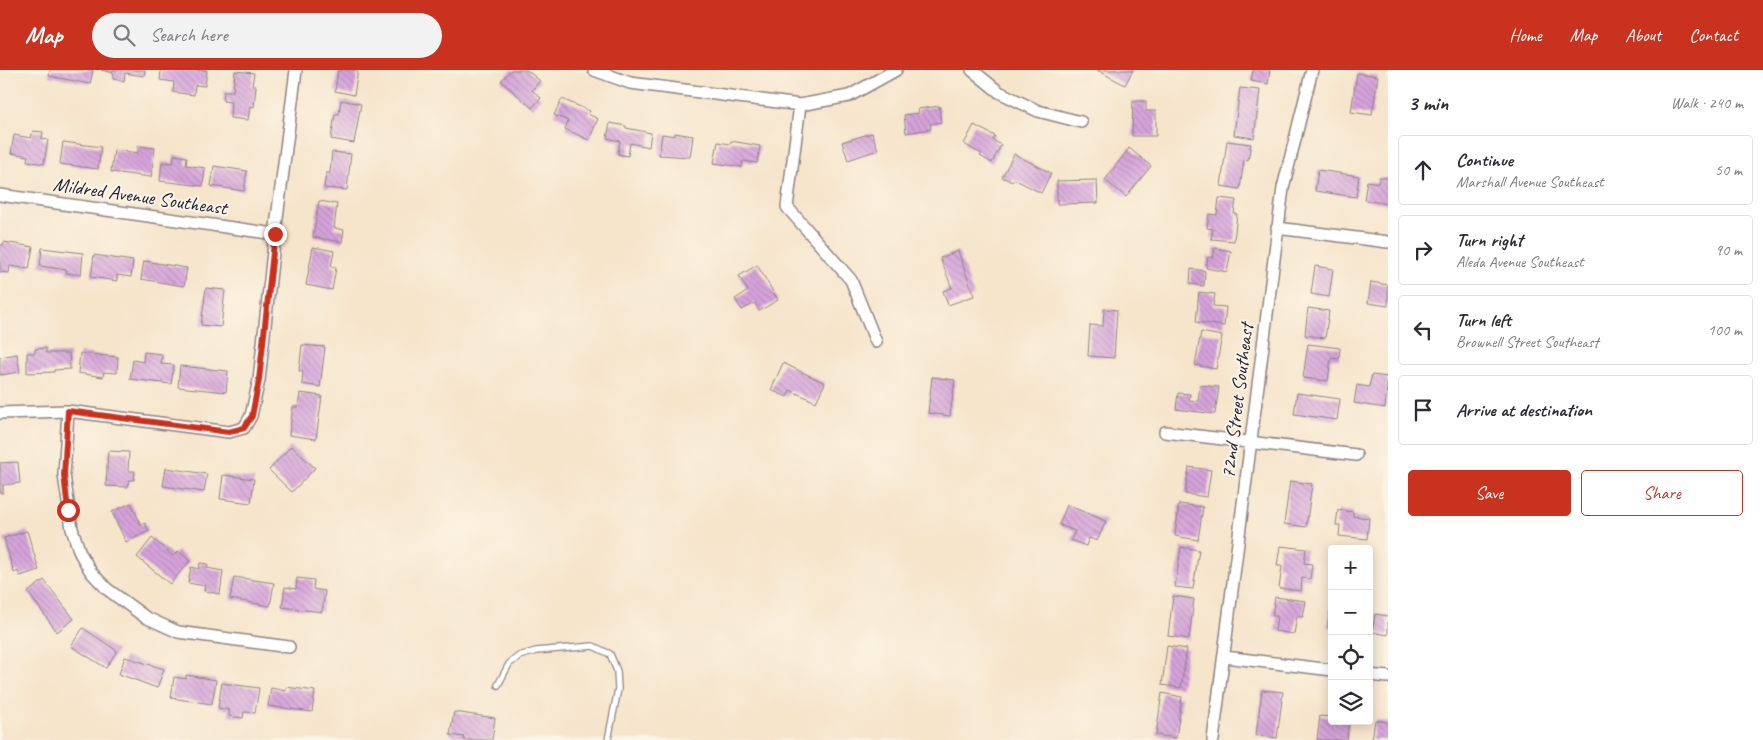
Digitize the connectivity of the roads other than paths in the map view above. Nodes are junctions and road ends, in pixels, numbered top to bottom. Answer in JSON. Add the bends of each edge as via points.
{"nodes":[{"id":1,"x":296,"y":70,"type":"edge"},
{"id":2,"x":594,"y":70,"type":"edge"},
{"id":3,"x":896,"y":70,"type":"edge"},
{"id":4,"x":972,"y":70,"type":"edge"},
{"id":5,"x":1312,"y":70,"type":"edge"},
{"id":6,"x":800,"y":105,"type":"junction"},
{"id":7,"x":1081,"y":122,"type":"dead end"},
{"id":8,"x":0,"y":195,"type":"edge"},
{"id":9,"x":1277,"y":228,"type":"junction"},
{"id":10,"x":275,"y":234,"type":"junction"},
{"id":11,"x":1388,"y":242,"type":"edge"},
{"id":12,"x":876,"y":342,"type":"dead end"},
{"id":13,"x":68,"y":411,"type":"junction"},
{"id":14,"x":0,"y":413,"type":"edge"},
{"id":15,"x":1165,"y":432,"type":"dead end"},
{"id":16,"x":1251,"y":442,"type":"junction"},
{"id":17,"x":1356,"y":455,"type":"dead end"},
{"id":18,"x":289,"y":647,"type":"dead end"},
{"id":19,"x":1225,"y":657,"type":"junction"},
{"id":20,"x":1328,"y":670,"type":"edge"},
{"id":21,"x":1373,"y":675,"type":"edge"},
{"id":22,"x":1388,"y":677,"type":"edge"},
{"id":23,"x":498,"y":685,"type":"dead end"},
{"id":24,"x":608,"y":740,"type":"edge"},
{"id":25,"x":1213,"y":740,"type":"edge"}],
"edges":[{"from":1,"to":10,"type":"street"},
{"from":2,"to":6,"type":"street","via":[[630,83]]},
{"from":3,"to":6,"type":"street","via":[[849,96]]},
{"from":4,"to":7,"type":"street","via":[[999,92],[1038,111]]},
{"from":5,"to":9,"type":"street","name":"72nd Street Southeast","via":[[1290,157]]},
{"from":6,"to":12,"type":"street","via":[[787,207],[851,280]]},
{"from":8,"to":10,"type":"street","name":"Mildred Avenue Southeast"},
{"from":9,"to":11,"type":"street"},
{"from":9,"to":16,"type":"street","name":"72nd Street Southeast"},
{"from":10,"to":13,"type":"street","via":[[259,380],[252,416],[244,428],[229,432]]},
{"from":13,"to":14,"type":"street"},
{"from":13,"to":18,"type":"street","via":[[64,475],[72,529],[91,572],[107,589],[145,617],[178,632]]},
{"from":15,"to":16,"type":"street"},
{"from":16,"to":17,"type":"street"},
{"from":16,"to":19,"type":"street","name":"72nd Street Southeast"},
{"from":19,"to":20,"type":"street"},
{"from":19,"to":25,"type":"street","name":"72nd Street Southeast"},
{"from":21,"to":22,"type":"street"},
{"from":23,"to":24,"type":"lane","via":[[509,664],[519,656],[536,651],[593,646],[610,654],[617,671],[618,689]]}]}
